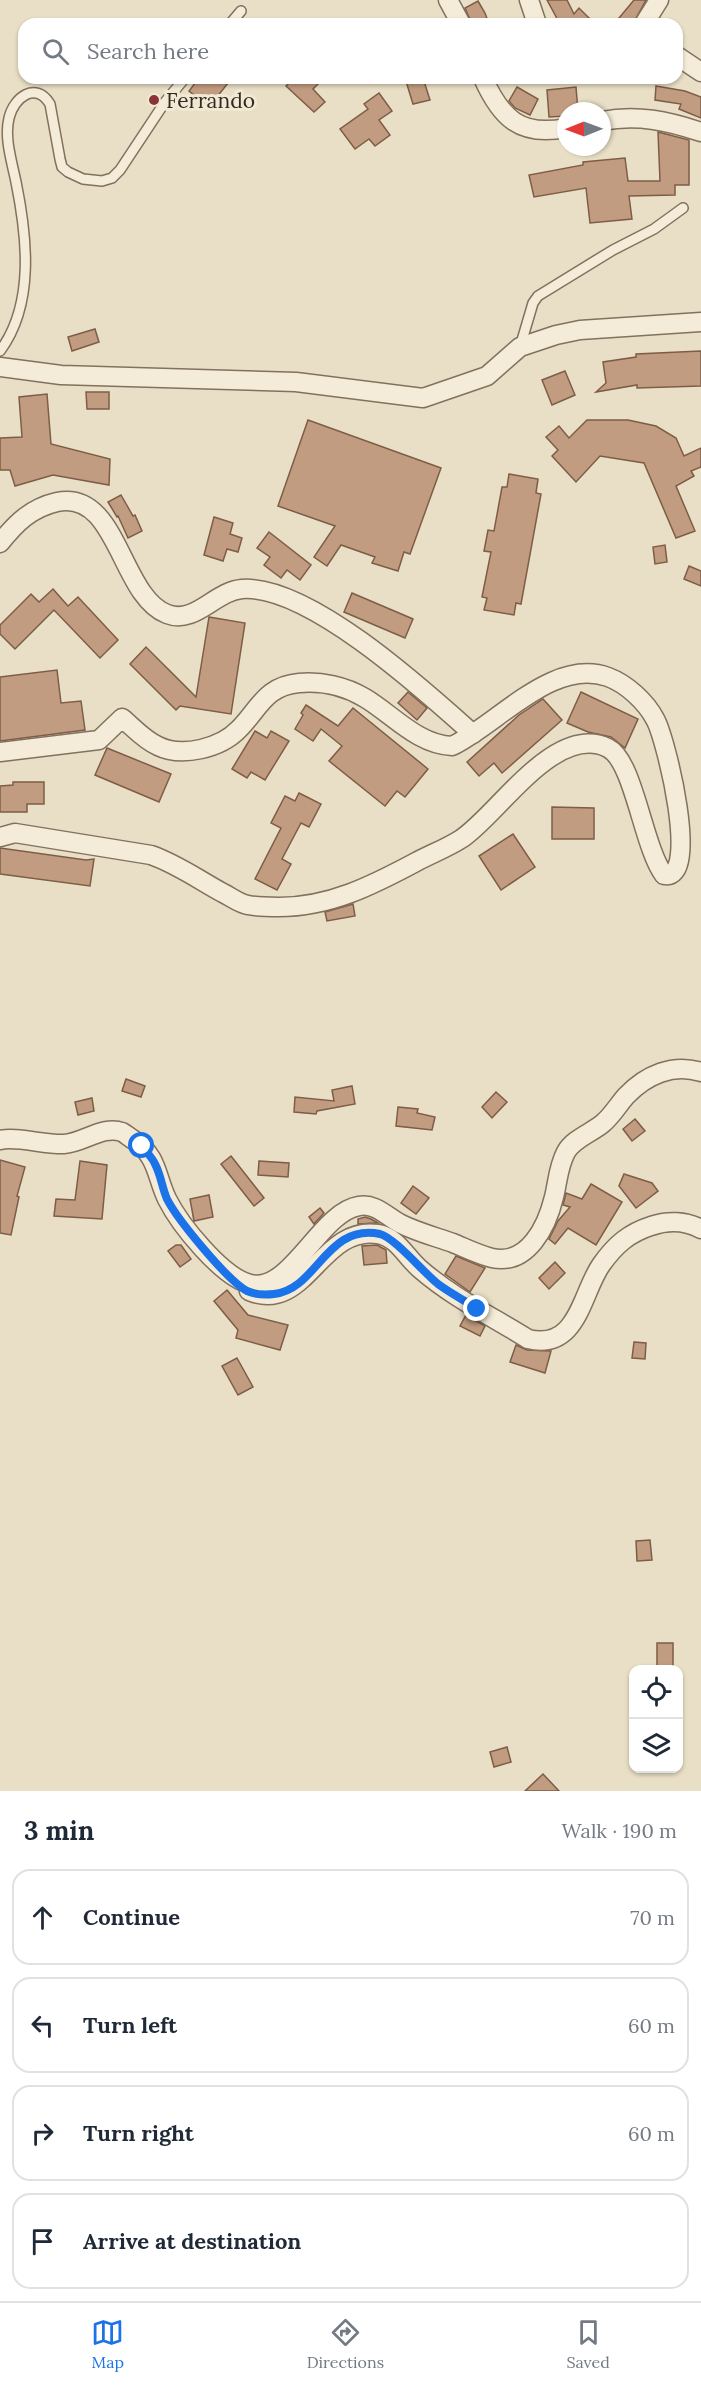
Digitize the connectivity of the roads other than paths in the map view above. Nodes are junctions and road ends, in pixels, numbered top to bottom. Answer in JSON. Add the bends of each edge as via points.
{"nodes":[{"id":1,"x":448,"y":0,"type":"edge"},
{"id":2,"x":529,"y":0,"type":"edge"},
{"id":3,"x":659,"y":0,"type":"edge"},
{"id":4,"x":241,"y":11,"type":"dead end"},
{"id":5,"x":235,"y":18,"type":"edge"},
{"id":6,"x":457,"y":18,"type":"edge"},
{"id":7,"x":535,"y":18,"type":"edge"},
{"id":8,"x":648,"y":18,"type":"edge"},
{"id":9,"x":683,"y":60,"type":"edge"},
{"id":10,"x":701,"y":72,"type":"edge"},
{"id":11,"x":180,"y":84,"type":"edge"},
{"id":12,"x":486,"y":84,"type":"edge"},
{"id":13,"x":611,"y":119,"type":"edge"},
{"id":14,"x":557,"y":129,"type":"edge"},
{"id":15,"x":701,"y":132,"type":"edge"},
{"id":16,"x":683,"y":208,"type":"dead end"},
{"id":17,"x":701,"y":322,"type":"edge"},
{"id":18,"x":520,"y":347,"type":"junction"},
{"id":19,"x":0,"y":351,"type":"edge"},
{"id":20,"x":0,"y":367,"type":"edge"},
{"id":21,"x":0,"y":543,"type":"edge"},
{"id":22,"x":473,"y":734,"type":"junction"},
{"id":23,"x":0,"y":752,"type":"edge"},
{"id":24,"x":0,"y":837,"type":"edge"},
{"id":25,"x":701,"y":1072,"type":"edge"},
{"id":26,"x":0,"y":1140,"type":"edge"},
{"id":27,"x":701,"y":1229,"type":"edge"},
{"id":28,"x":227,"y":1273,"type":"junction"}],
"edges":[{"from":1,"to":6,"type":"street"},
{"from":2,"to":7,"type":"street"},
{"from":3,"to":8,"type":"street"},
{"from":4,"to":5,"type":"lane"},
{"from":9,"to":10,"type":"street"},
{"from":11,"to":19,"type":"lane","via":[[120,170],[102,181],[75,177],[62,166],[46,97],[26,94],[14,104],[7,136],[26,262],[22,303],[11,336]]},
{"from":12,"to":14,"type":"street","via":[[508,119],[541,131]]},
{"from":13,"to":15,"type":"street","via":[[641,118]]},
{"from":16,"to":18,"type":"lane","via":[[538,296]]},
{"from":17,"to":18,"type":"street","via":[[580,330]]},
{"from":18,"to":20,"type":"street","via":[[487,376],[423,398],[296,382],[61,375]]},
{"from":21,"to":22,"type":"street","via":[[25,515],[46,505],[77,501],[99,516],[138,584],[153,606],[165,614],[177,618],[189,615],[240,589],[278,595],[312,610],[401,671]]},
{"from":22,"to":23,"type":"street","via":[[452,746],[442,746],[351,690],[303,683],[276,690],[225,740],[202,748],[184,751],[159,747],[122,717],[99,740]]},
{"from":22,"to":24,"type":"street","via":[[566,675],[596,674],[624,685],[655,718],[666,750],[685,841],[684,861],[677,872],[664,875],[658,867],[627,773],[618,756],[595,744],[567,749],[548,758],[463,838],[382,881],[319,903],[246,905],[171,862],[151,855],[15,833]]},
{"from":25,"to":28,"type":"street","via":[[672,1069],[654,1074],[625,1097],[603,1123],[571,1145],[560,1164],[554,1198],[539,1235],[518,1256],[493,1258],[415,1230],[362,1205],[329,1223],[298,1260],[273,1280],[250,1284]]},
{"from":26,"to":28,"type":"street","via":[[66,1144],[102,1132],[122,1132],[142,1146],[155,1163],[168,1200],[200,1246]]},
{"from":27,"to":28,"type":"street","via":[[672,1222],[631,1233],[600,1267],[572,1323],[557,1337],[538,1342],[439,1284],[391,1238],[381,1234],[348,1238],[282,1293],[256,1295]]}]}
